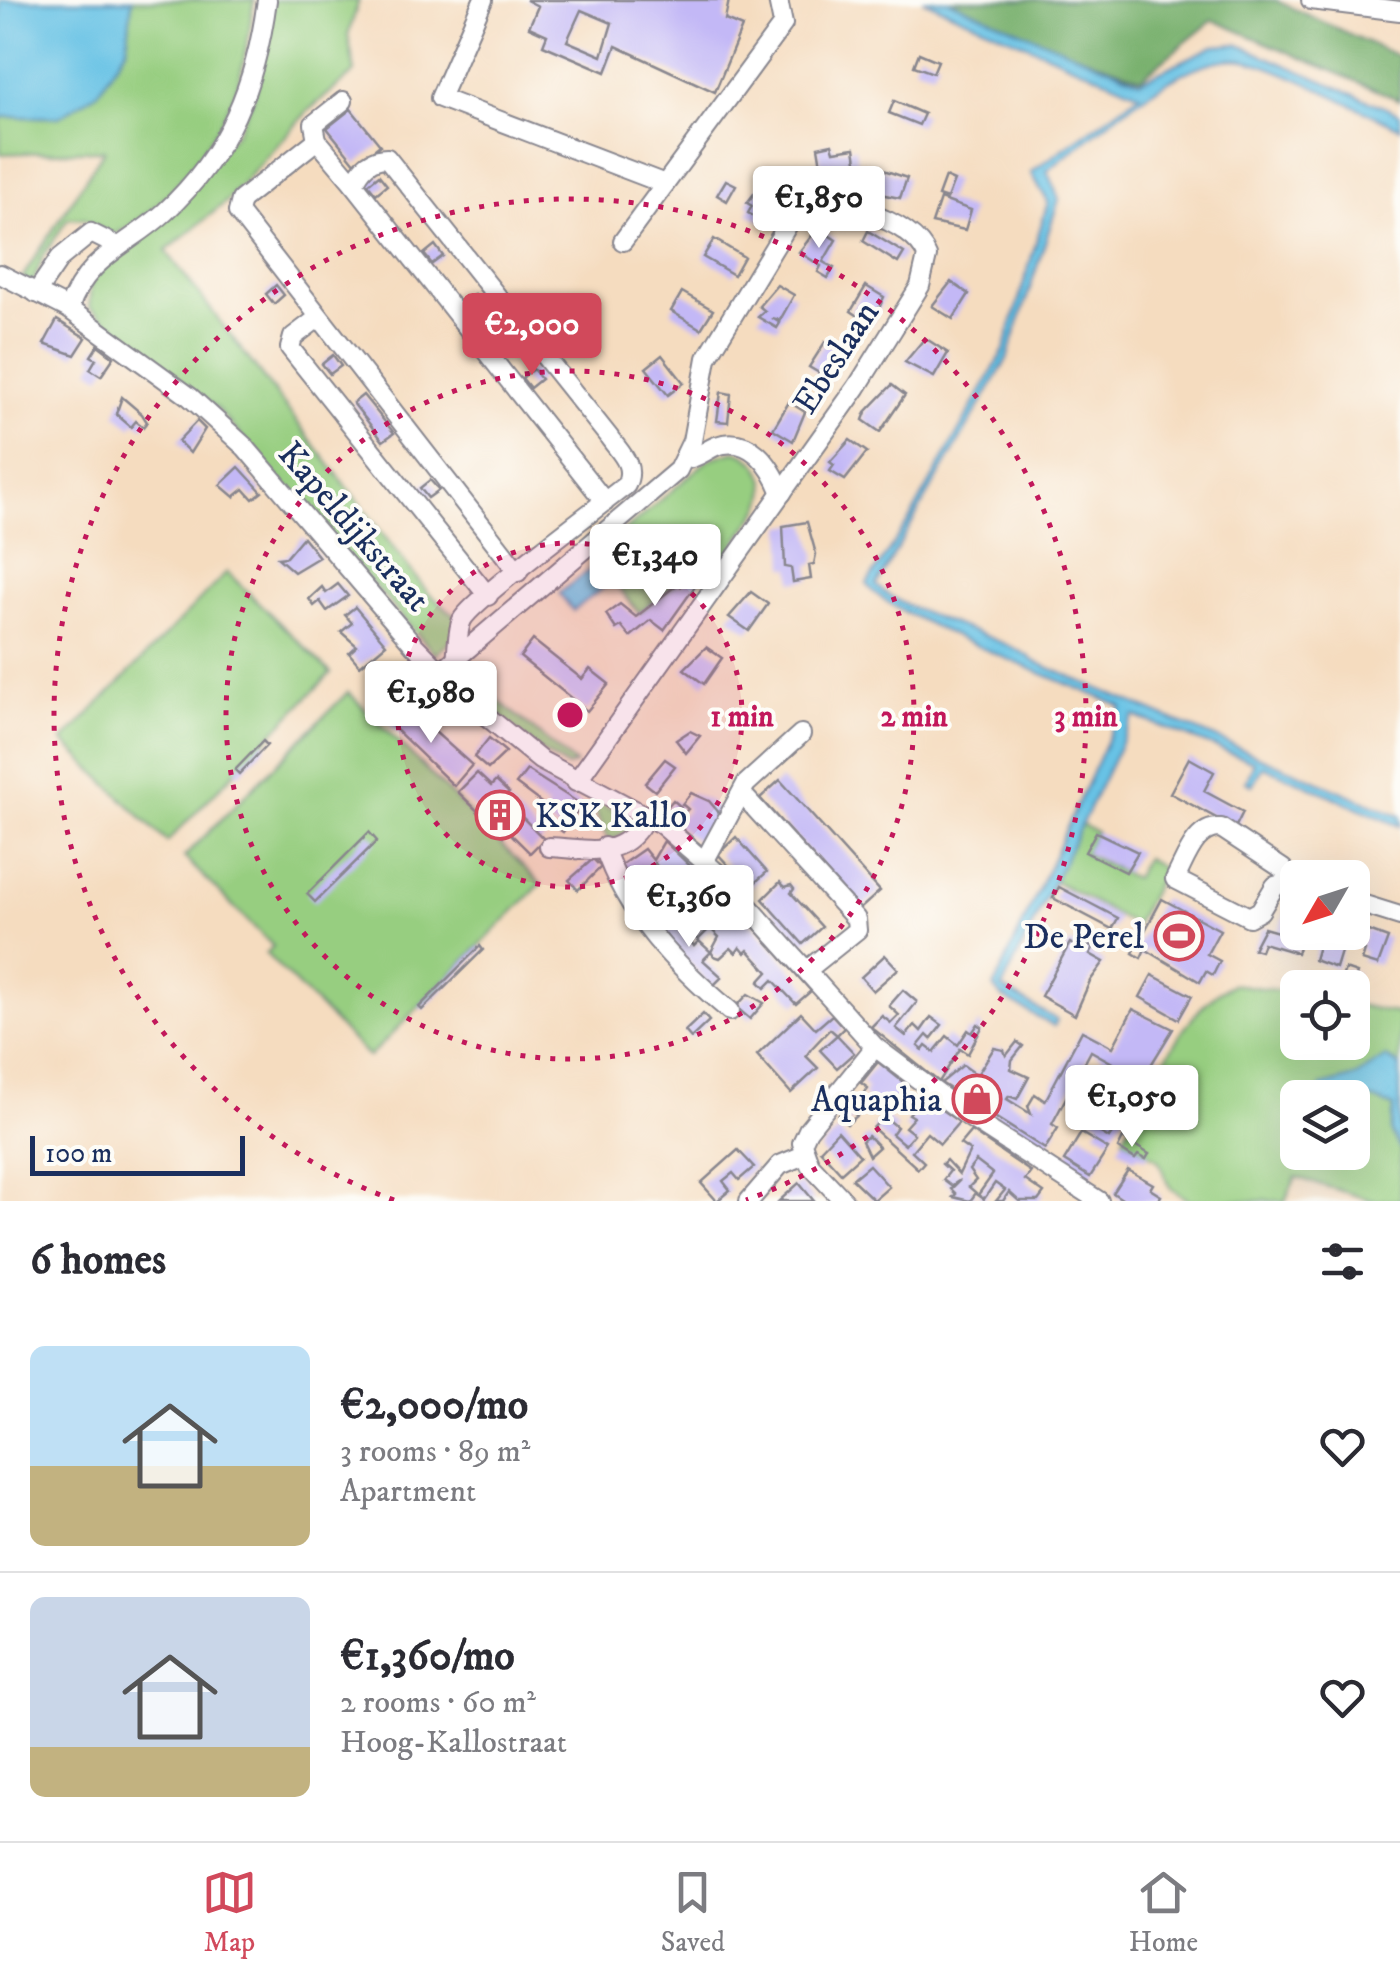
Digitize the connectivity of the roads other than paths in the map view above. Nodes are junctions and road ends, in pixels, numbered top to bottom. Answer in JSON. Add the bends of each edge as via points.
{"nodes":[{"id":1,"x":267,"y":0,"type":"edge"},
{"id":2,"x":483,"y":0,"type":"edge"},
{"id":3,"x":778,"y":0,"type":"edge"},
{"id":4,"x":1311,"y":0,"type":"edge"},
{"id":5,"x":1400,"y":11,"type":"edge"},
{"id":6,"x":343,"y":100,"type":"dead end"},
{"id":7,"x":317,"y":140,"type":"junction"},
{"id":8,"x":354,"y":184,"type":"junction"},
{"id":9,"x":665,"y":184,"type":"junction"},
{"id":10,"x":623,"y":241,"type":"dead end"},
{"id":11,"x":117,"y":246,"type":"junction"},
{"id":12,"x":0,"y":274,"type":"edge"},
{"id":13,"x":27,"y":288,"type":"junction"},
{"id":14,"x":69,"y":309,"type":"junction"},
{"id":15,"x":318,"y":318,"type":"junction"},
{"id":16,"x":686,"y":458,"type":"junction"},
{"id":17,"x":782,"y":493,"type":"junction"},
{"id":18,"x":605,"y":502,"type":"junction"},
{"id":19,"x":518,"y":572,"type":"junction"},
{"id":20,"x":488,"y":596,"type":"junction"},
{"id":21,"x":456,"y":659,"type":"junction"},
{"id":22,"x":439,"y":673,"type":"junction"},
{"id":23,"x":801,"y":734,"type":"dead end"},
{"id":24,"x":576,"y":782,"type":"junction"},
{"id":25,"x":743,"y":795,"type":"junction"},
{"id":26,"x":647,"y":815,"type":"junction"},
{"id":27,"x":549,"y":847,"type":"dead end"},
{"id":28,"x":604,"y":847,"type":"junction"},
{"id":29,"x":704,"y":860,"type":"junction"},
{"id":30,"x":1294,"y":880,"type":"edge"},
{"id":31,"x":1370,"y":907,"type":"edge"},
{"id":32,"x":1400,"y":916,"type":"edge"},
{"id":33,"x":807,"y":970,"type":"junction"},
{"id":34,"x":730,"y":1011,"type":"dead end"},
{"id":35,"x":876,"y":1047,"type":"junction"},
{"id":36,"x":804,"y":1155,"type":"junction"},
{"id":37,"x":749,"y":1201,"type":"edge"},
{"id":38,"x":844,"y":1201,"type":"edge"},
{"id":39,"x":1099,"y":1201,"type":"edge"}],
"edges":[{"from":1,"to":11,"type":"street","via":[[251,88],[238,117],[172,204]]},
{"from":2,"to":9,"type":"street","via":[[440,98]]},
{"from":3,"to":9,"type":"street","via":[[783,24]]},
{"from":4,"to":5,"type":"street"},
{"from":6,"to":7,"type":"street","via":[[314,124]]},
{"from":7,"to":8,"type":"street"},
{"from":7,"to":15,"type":"street","via":[[241,200],[238,212]]},
{"from":8,"to":18,"type":"street"},
{"from":8,"to":18,"type":"street","via":[[359,171],[387,158],[608,437],[631,475]]},
{"from":9,"to":10,"type":"street"},
{"from":11,"to":13,"type":"street","via":[[92,233]]},
{"from":11,"to":14,"type":"street","via":[[89,270]]},
{"from":12,"to":13,"type":"street","name":"Kapeldijkstraat"},
{"from":13,"to":14,"type":"street","name":"Kapeldijkstraat"},
{"from":14,"to":22,"type":"street","name":"Kapeldijkstraat","via":[[190,396],[245,448]]},
{"from":15,"to":19,"type":"street"},
{"from":15,"to":20,"type":"street","via":[[293,337],[290,348]]},
{"from":16,"to":17,"type":"street","via":[[721,444],[752,448]]},
{"from":16,"to":17,"type":"street","name":"Ebeslaan","via":[[706,358],[795,213],[828,204],[907,228],[927,256],[920,286]]},
{"from":16,"to":21,"type":"street","via":[[670,479]]},
{"from":17,"to":24,"type":"street","name":"Ebeslaan"},
{"from":18,"to":19,"type":"street"},
{"from":19,"to":20,"type":"street"},
{"from":20,"to":21,"type":"street","via":[[462,620]]},
{"from":21,"to":22,"type":"street"},
{"from":22,"to":24,"type":"street","name":"Kapeldijkstraat"},
{"from":23,"to":25,"type":"street","via":[[746,784]]},
{"from":24,"to":26,"type":"street","name":"Kapeldijkstraat"},
{"from":25,"to":29,"type":"street"},
{"from":25,"to":33,"type":"street","via":[[856,919],[857,930]]},
{"from":26,"to":28,"type":"street","via":[[624,846]]},
{"from":26,"to":29,"type":"street","name":"Kapeldijkstraat"},
{"from":27,"to":28,"type":"street"},
{"from":28,"to":34,"type":"street","via":[[647,929]]},
{"from":29,"to":33,"type":"street","name":"Kapeldijkstraat"},
{"from":30,"to":30,"type":"street","via":[[1275,886],[1260,911],[1249,916],[1176,879],[1201,833],[1221,828]]},
{"from":31,"to":32,"type":"street"},
{"from":33,"to":35,"type":"street","name":"Kapeldijkstraat"},
{"from":35,"to":36,"type":"street","via":[[804,1135]]},
{"from":35,"to":39,"type":"street","name":"Kapeldijkstraat"},
{"from":36,"to":37,"type":"street","via":[[777,1168]]},
{"from":36,"to":38,"type":"street"}]}
